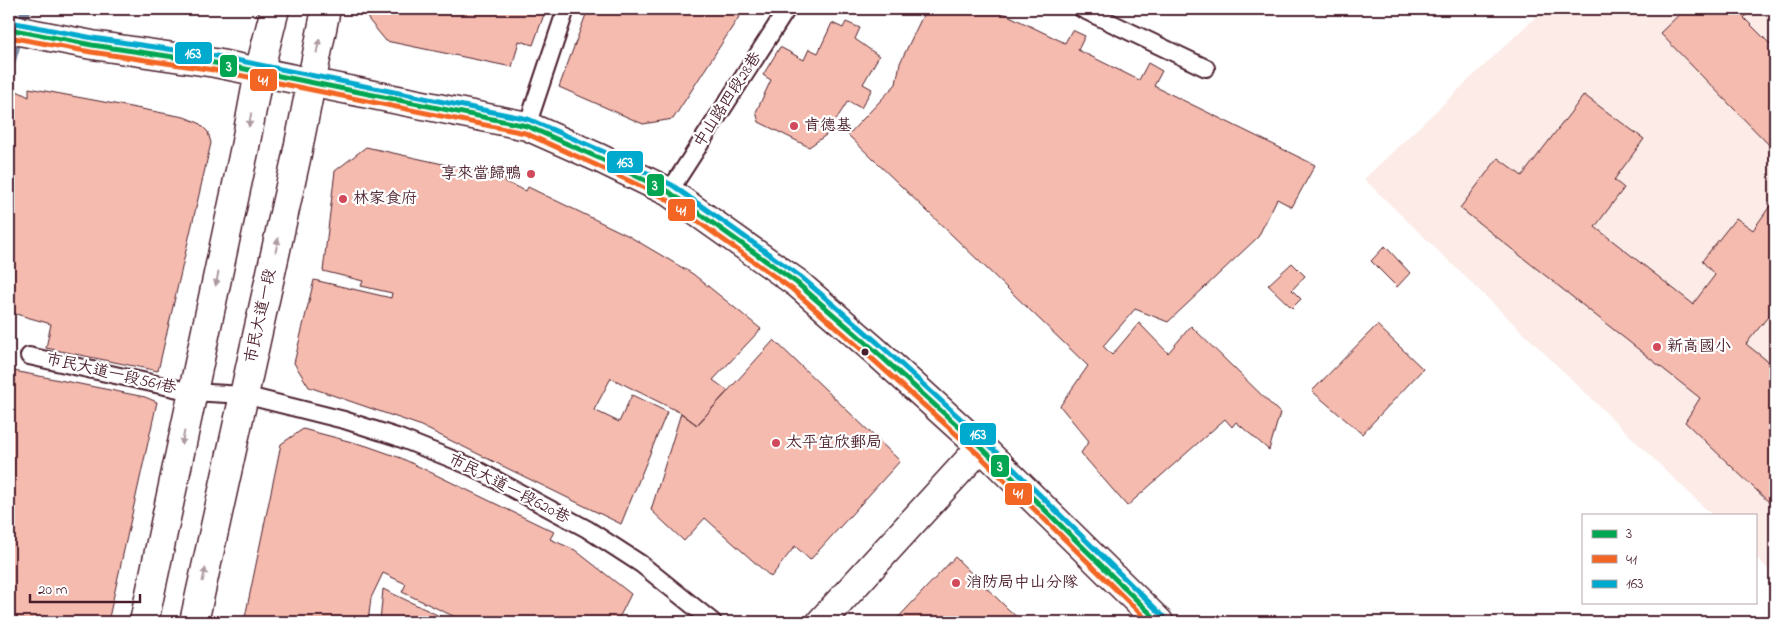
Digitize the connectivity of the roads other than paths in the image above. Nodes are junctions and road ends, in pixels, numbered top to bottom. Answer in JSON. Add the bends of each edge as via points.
{"nodes":[{"id":1,"x":275,"y":9,"type":"edge"},
{"id":2,"x":326,"y":9,"type":"edge"},
{"id":3,"x":566,"y":9,"type":"edge"},
{"id":4,"x":787,"y":9,"type":"edge"},
{"id":5,"x":1082,"y":9,"type":"edge"},
{"id":6,"x":9,"y":29,"type":"edge"},
{"id":7,"x":1206,"y":68,"type":"dead end"},
{"id":8,"x":259,"y":72,"type":"junction"},
{"id":9,"x":310,"y":82,"type":"junction"},
{"id":10,"x":527,"y":126,"type":"junction"},
{"id":11,"x":669,"y":192,"type":"junction"},
{"id":12,"x":29,"y":356,"type":"dead end"},
{"id":13,"x":192,"y":392,"type":"junction"},
{"id":14,"x":244,"y":395,"type":"junction"},
{"id":15,"x":981,"y":447,"type":"junction"},
{"id":16,"x":144,"y":622,"type":"edge"},
{"id":17,"x":194,"y":622,"type":"edge"},
{"id":18,"x":713,"y":622,"type":"edge"},
{"id":19,"x":821,"y":622,"type":"edge"},
{"id":20,"x":1159,"y":622,"type":"edge"}],
"edges":[{"from":1,"to":8,"type":"street"},
{"from":9,"to":2,"type":"street","name":"市民大道一段","one_way":true},
{"from":3,"to":10,"type":"lane"},
{"from":4,"to":11,"type":"lane","name":"中山路四段28巷"},
{"from":5,"to":7,"type":"lane"},
{"from":6,"to":8,"type":"street"},
{"from":8,"to":9,"type":"street"},
{"from":8,"to":13,"type":"street","one_way":true,"via":[[246,147]]},
{"from":9,"to":10,"type":"street"},
{"from":14,"to":9,"type":"street","name":"市民大道一段","one_way":true},
{"from":10,"to":11,"type":"street"},
{"from":11,"to":15,"type":"street","via":[[797,283]]},
{"from":12,"to":13,"type":"lane","name":"市民大道一段561巷"},
{"from":13,"to":14,"type":"lane","name":"市民大道一段620巷"},
{"from":13,"to":16,"type":"street","one_way":true},
{"from":17,"to":14,"type":"street","name":"市民大道一段","one_way":true},
{"from":14,"to":18,"type":"lane","name":"市民大道一段620巷","via":[[344,420],[472,466],[587,529],[641,564]]},
{"from":15,"to":19,"type":"street"},
{"from":15,"to":20,"type":"street"}]}
